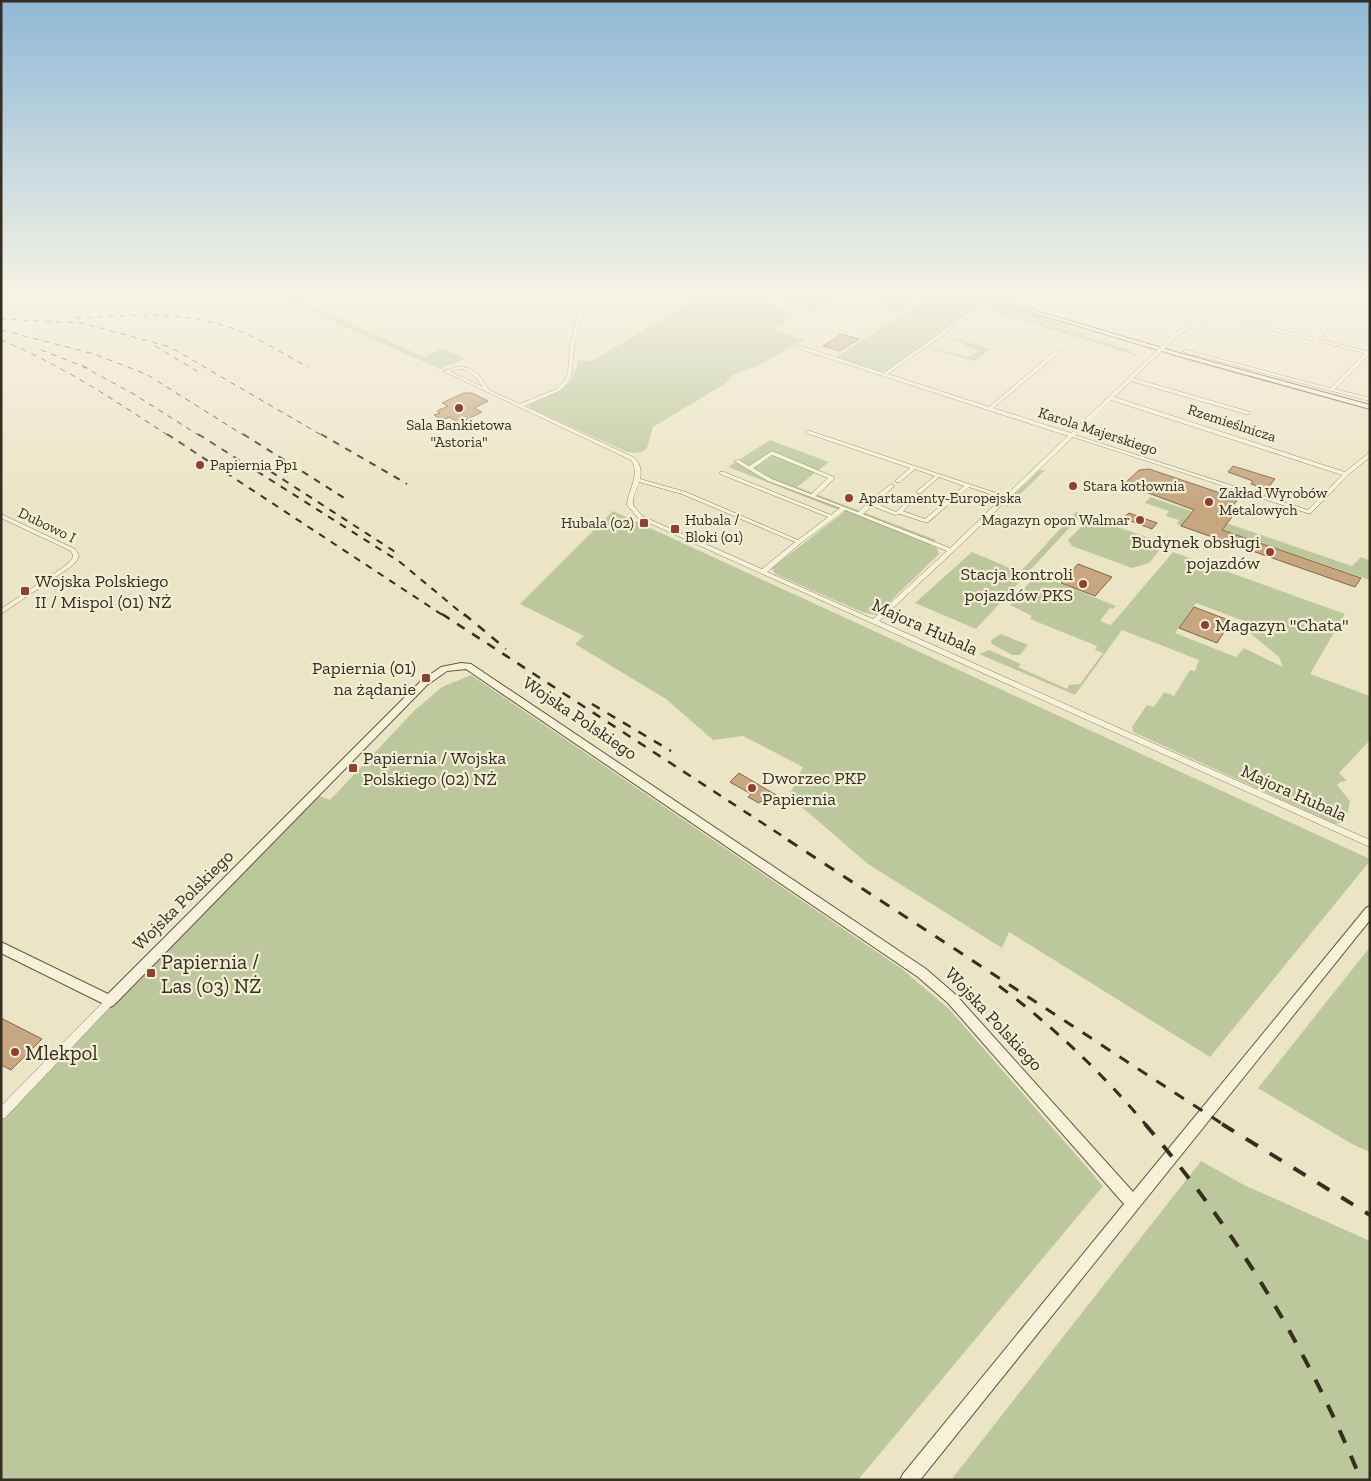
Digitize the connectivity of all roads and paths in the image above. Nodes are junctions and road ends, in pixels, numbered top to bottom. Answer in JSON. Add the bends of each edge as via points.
{"nodes":[{"id":1,"x":571,"y":361,"type":"edge"},
{"id":2,"x":842,"y":361,"type":"edge"},
{"id":3,"x":903,"y":361,"type":"edge"},
{"id":4,"x":1046,"y":361,"type":"edge"},
{"id":5,"x":1148,"y":361,"type":"edge"},
{"id":6,"x":1193,"y":361,"type":"edge"},
{"id":7,"x":1196,"y":361,"type":"edge"},
{"id":8,"x":1224,"y":361,"type":"edge"},
{"id":9,"x":1361,"y":361,"type":"edge"},
{"id":10,"x":884,"y":375,"type":"junction"},
{"id":11,"x":1130,"y":379,"type":"junction"},
{"id":12,"x":1331,"y":390,"type":"junction"},
{"id":13,"x":488,"y":391,"type":"junction"},
{"id":14,"x":1111,"y":398,"type":"junction"},
{"id":15,"x":1370,"y":400,"type":"edge"},
{"id":16,"x":521,"y":406,"type":"junction"},
{"id":17,"x":1370,"y":407,"type":"edge"},
{"id":18,"x":989,"y":409,"type":"junction"},
{"id":19,"x":1370,"y":412,"type":"edge"},
{"id":20,"x":1248,"y":413,"type":"dead end"},
{"id":21,"x":808,"y":432,"type":"dead end"},
{"id":22,"x":1071,"y":435,"type":"junction"},
{"id":23,"x":1370,"y":454,"type":"edge"},
{"id":24,"x":737,"y":461,"type":"dead end"},
{"id":25,"x":914,"y":467,"type":"junction"},
{"id":26,"x":749,"y":468,"type":"junction"},
{"id":27,"x":722,"y":474,"type":"dead end"},
{"id":28,"x":1346,"y":474,"type":"junction"},
{"id":29,"x":939,"y":475,"type":"junction"},
{"id":30,"x":636,"y":480,"type":"junction"},
{"id":31,"x":898,"y":481,"type":"dead end"},
{"id":32,"x":968,"y":485,"type":"junction"},
{"id":33,"x":892,"y":486,"type":"dead end"},
{"id":34,"x":812,"y":496,"type":"junction"},
{"id":35,"x":1007,"y":498,"type":"junction"},
{"id":36,"x":870,"y":503,"type":"junction"},
{"id":37,"x":844,"y":508,"type":"junction"},
{"id":38,"x":899,"y":512,"type":"junction"},
{"id":39,"x":859,"y":514,"type":"junction"},
{"id":40,"x":1,"y":516,"type":"edge"},
{"id":41,"x":832,"y":517,"type":"junction"},
{"id":42,"x":799,"y":542,"type":"junction"},
{"id":43,"x":952,"y":551,"type":"junction"},
{"id":44,"x":764,"y":572,"type":"junction"},
{"id":45,"x":1,"y":612,"type":"edge"},
{"id":46,"x":874,"y":621,"type":"junction"},
{"id":47,"x":1370,"y":844,"type":"edge"},
{"id":48,"x":1370,"y":912,"type":"edge"},
{"id":49,"x":1,"y":946,"type":"edge"},
{"id":50,"x":110,"y":1001,"type":"junction"},
{"id":51,"x":1,"y":1114,"type":"edge"},
{"id":52,"x":1133,"y":1203,"type":"junction"},
{"id":53,"x":909,"y":1480,"type":"edge"}],
"edges":[{"from":1,"to":16,"type":"street","via":[[568,381],[558,390]]},
{"from":2,"to":10,"type":"street","name":"Karola Majerskiego"},
{"from":3,"to":10,"type":"street"},
{"from":4,"to":18,"type":"street"},
{"from":5,"to":11,"type":"street"},
{"from":6,"to":19,"type":"main road"},
{"from":7,"to":17,"type":"main road"},
{"from":8,"to":12,"type":"street"},
{"from":9,"to":12,"type":"street"},
{"from":10,"to":18,"type":"street","name":"Karola Majerskiego"},
{"from":11,"to":14,"type":"street"},
{"from":11,"to":20,"type":"street"},
{"from":12,"to":15,"type":"street"},
{"from":13,"to":13,"type":"street","name":"Majora Hubala","via":[[470,369],[462,367],[445,371]]},
{"from":13,"to":16,"type":"street","name":"Majora Hubala"},
{"from":14,"to":22,"type":"street"},
{"from":14,"to":28,"type":"street","name":"Rzemieślnicza"},
{"from":16,"to":30,"type":"street","name":"Majora Hubala","via":[[633,459],[639,467]]},
{"from":18,"to":22,"type":"street","name":"Karola Majerskiego"},
{"from":21,"to":25,"type":"street"},
{"from":22,"to":28,"type":"street","name":"Karola Majerskiego","via":[[1309,512]]},
{"from":22,"to":35,"type":"street"},
{"from":23,"to":28,"type":"street","name":"Karola Majerskiego"},
{"from":24,"to":26,"type":"street"},
{"from":25,"to":29,"type":"street"},
{"from":25,"to":31,"type":"street"},
{"from":26,"to":34,"type":"street"},
{"from":26,"to":34,"type":"street","via":[[772,453],[832,478]]},
{"from":27,"to":41,"type":"street"},
{"from":29,"to":32,"type":"street"},
{"from":29,"to":38,"type":"street"},
{"from":30,"to":42,"type":"street","via":[[684,493]]},
{"from":30,"to":44,"type":"street","name":"Majora Hubala","via":[[629,500],[635,513]]},
{"from":32,"to":35,"type":"street"},
{"from":32,"to":38,"type":"street","via":[[926,521]]},
{"from":33,"to":36,"type":"street"},
{"from":34,"to":37,"type":"street"},
{"from":35,"to":43,"type":"street"},
{"from":36,"to":38,"type":"street","via":[[897,514]]},
{"from":36,"to":39,"type":"street"},
{"from":37,"to":39,"type":"street"},
{"from":37,"to":41,"type":"street"},
{"from":39,"to":43,"type":"street"},
{"from":40,"to":45,"type":"street","name":"Dubowo I","via":[[73,550],[76,555],[75,560]]},
{"from":41,"to":42,"type":"street"},
{"from":42,"to":44,"type":"street"},
{"from":43,"to":46,"type":"street"},
{"from":44,"to":46,"type":"street","name":"Majora Hubala"},
{"from":46,"to":47,"type":"street","name":"Majora Hubala"},
{"from":48,"to":52,"type":"main road"},
{"from":49,"to":50,"type":"main road"},
{"from":50,"to":51,"type":"street"},
{"from":50,"to":52,"type":"main road","name":"Wojska Polskiego","via":[[424,683],[454,664],[468,666],[922,973],[952,999]]},
{"from":52,"to":53,"type":"main road"}]}
